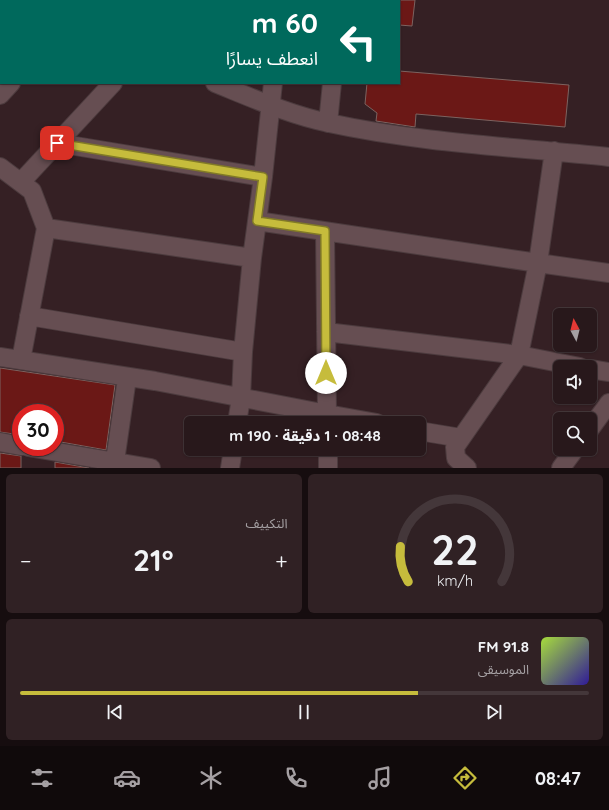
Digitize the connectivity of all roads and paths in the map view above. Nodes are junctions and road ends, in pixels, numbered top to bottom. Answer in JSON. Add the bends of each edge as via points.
{"nodes":[{"id":1,"x":10,"y":84,"type":"edge"},
{"id":2,"x":112,"y":84,"type":"edge"},
{"id":3,"x":218,"y":84,"type":"edge"},
{"id":4,"x":273,"y":84,"type":"edge"},
{"id":5,"x":332,"y":84,"type":"edge"},
{"id":6,"x":0,"y":95,"type":"edge"},
{"id":7,"x":270,"y":105,"type":"junction"},
{"id":8,"x":328,"y":123,"type":"junction"},
{"id":9,"x":57,"y":143,"type":"junction"},
{"id":10,"x":554,"y":151,"type":"junction"},
{"id":11,"x":609,"y":157,"type":"edge"},
{"id":12,"x":0,"y":167,"type":"edge"},
{"id":13,"x":263,"y":177,"type":"junction"},
{"id":14,"x":21,"y":182,"type":"junction"},
{"id":15,"x":257,"y":221,"type":"junction"},
{"id":16,"x":46,"y":228,"type":"junction"},
{"id":17,"x":325,"y":231,"type":"junction"},
{"id":18,"x":252,"y":258,"type":"junction"},
{"id":19,"x":538,"y":263,"type":"junction"},
{"id":20,"x":609,"y":273,"type":"edge"},
{"id":21,"x":29,"y":316,"type":"junction"},
{"id":22,"x":326,"y":332,"type":"junction"},
{"id":23,"x":243,"y":352,"type":"junction"},
{"id":24,"x":519,"y":355,"type":"junction"},
{"id":25,"x":0,"y":357,"type":"edge"},
{"id":26,"x":21,"y":360,"type":"junction"},
{"id":27,"x":553,"y":362,"type":"edge"},
{"id":28,"x":597,"y":370,"type":"edge"},
{"id":29,"x":609,"y":372,"type":"edge"},
{"id":30,"x":127,"y":378,"type":"junction"},
{"id":31,"x":241,"y":398,"type":"junction"},
{"id":32,"x":609,"y":403,"type":"edge"},
{"id":33,"x":238,"y":416,"type":"edge"},
{"id":34,"x":318,"y":416,"type":"edge"},
{"id":35,"x":327,"y":416,"type":"edge"},
{"id":36,"x":597,"y":419,"type":"edge"},
{"id":37,"x":426,"y":432,"type":"edge"},
{"id":38,"x":461,"y":438,"type":"junction"},
{"id":39,"x":0,"y":442,"type":"edge"},
{"id":40,"x":12,"y":444,"type":"edge"},
{"id":41,"x":64,"y":455,"type":"edge"},
{"id":42,"x":232,"y":456,"type":"edge"},
{"id":43,"x":328,"y":456,"type":"edge"},
{"id":44,"x":570,"y":456,"type":"edge"},
{"id":45,"x":114,"y":465,"type":"edge"},
{"id":46,"x":151,"y":468,"type":"edge"},
{"id":47,"x":230,"y":468,"type":"edge"},
{"id":48,"x":328,"y":468,"type":"edge"},
{"id":49,"x":467,"y":468,"type":"edge"},
{"id":50,"x":561,"y":468,"type":"edge"}],
"edges":[{"from":1,"to":6,"type":"street"},
{"from":2,"to":9,"type":"street"},
{"from":3,"to":7,"type":"street"},
{"from":4,"to":7,"type":"street"},
{"from":5,"to":8,"type":"street"},
{"from":7,"to":8,"type":"street"},
{"from":7,"to":13,"type":"street"},
{"from":8,"to":10,"type":"street","via":[[407,137]]},
{"from":9,"to":13,"type":"street"},
{"from":9,"to":14,"type":"street"},
{"from":10,"to":11,"type":"street"},
{"from":10,"to":19,"type":"street"},
{"from":12,"to":14,"type":"street"},
{"from":13,"to":15,"type":"street"},
{"from":14,"to":16,"type":"street","via":[[32,191]]},
{"from":15,"to":17,"type":"street"},
{"from":15,"to":18,"type":"street"},
{"from":16,"to":18,"type":"street"},
{"from":16,"to":21,"type":"street"},
{"from":17,"to":19,"type":"street"},
{"from":17,"to":22,"type":"street"},
{"from":18,"to":23,"type":"street"},
{"from":19,"to":20,"type":"street"},
{"from":19,"to":24,"type":"street"},
{"from":21,"to":23,"type":"street"},
{"from":21,"to":26,"type":"street"},
{"from":22,"to":24,"type":"street"},
{"from":22,"to":35,"type":"street"},
{"from":23,"to":31,"type":"street"},
{"from":24,"to":27,"type":"street"},
{"from":24,"to":38,"type":"street"},
{"from":25,"to":26,"type":"street"},
{"from":26,"to":30,"type":"street"},
{"from":28,"to":29,"type":"street"},
{"from":30,"to":31,"type":"street"},
{"from":30,"to":45,"type":"street"},
{"from":31,"to":33,"type":"street"},
{"from":31,"to":34,"type":"street"},
{"from":32,"to":36,"type":"street"},
{"from":37,"to":38,"type":"street"},
{"from":38,"to":49,"type":"street","via":[[454,447],[454,452],[460,463]]},
{"from":39,"to":40,"type":"street"},
{"from":41,"to":45,"type":"street"},
{"from":42,"to":47,"type":"street"},
{"from":43,"to":48,"type":"street"},
{"from":44,"to":50,"type":"street"},
{"from":45,"to":46,"type":"street"}]}
